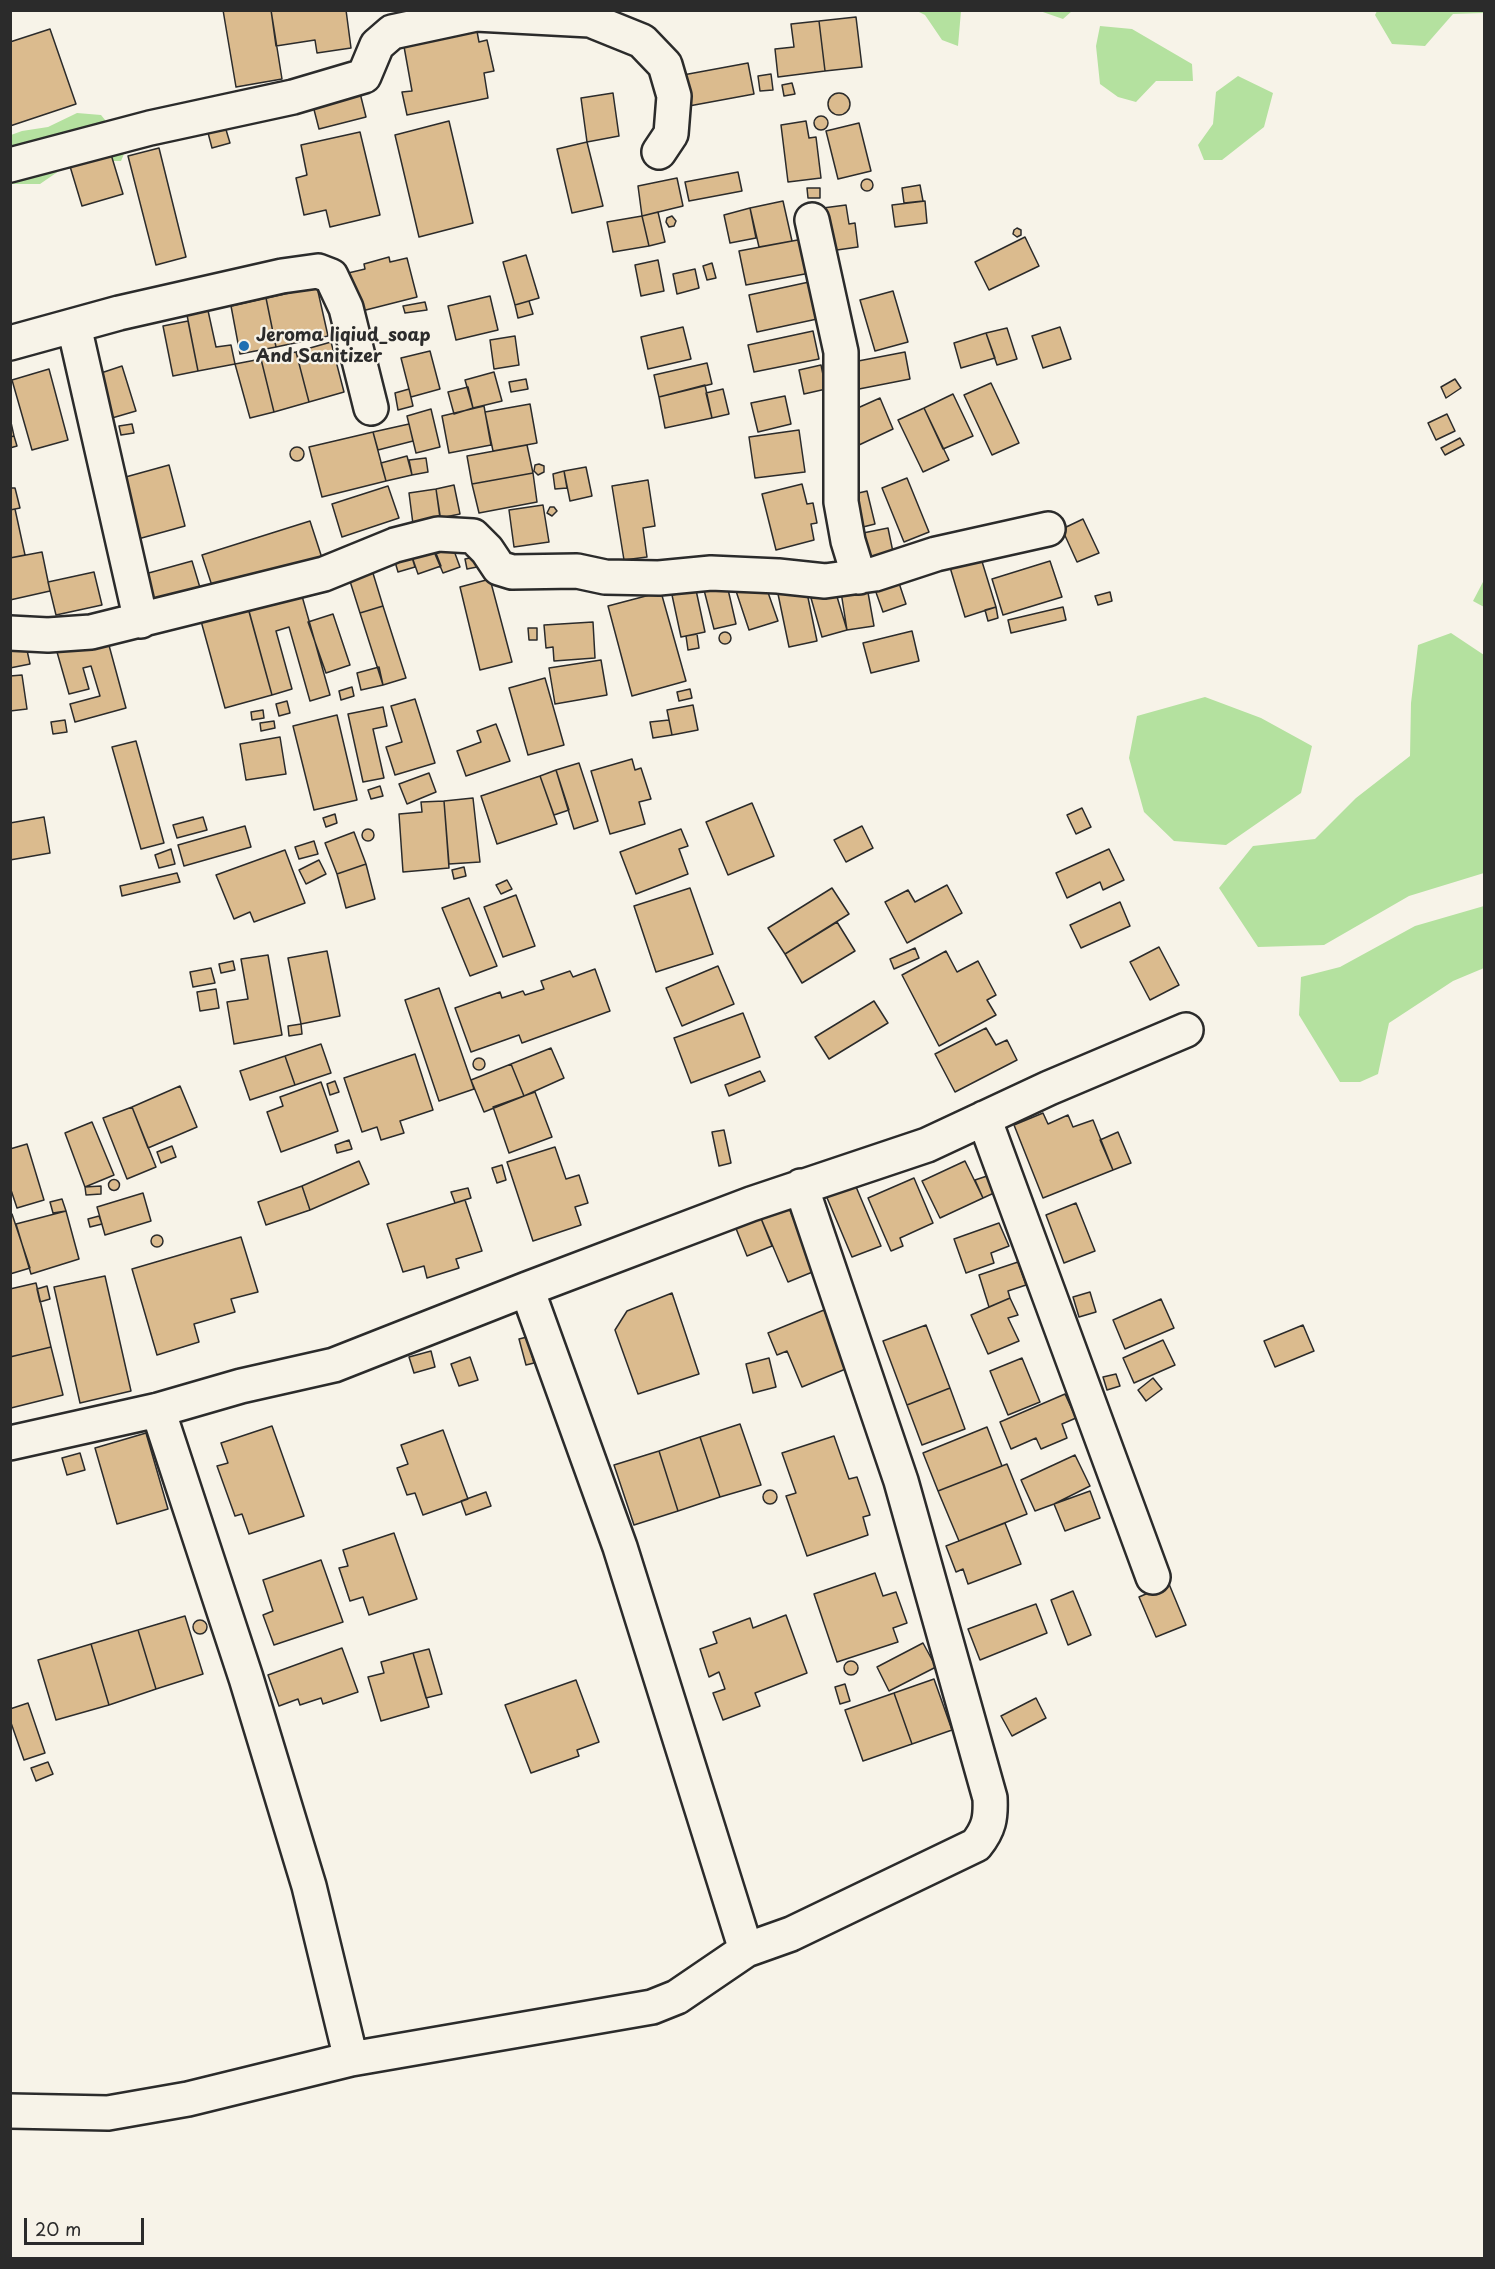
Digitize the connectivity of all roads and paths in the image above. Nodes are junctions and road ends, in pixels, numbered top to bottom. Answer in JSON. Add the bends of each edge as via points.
{"nodes":[{"id":1,"x":659,"y":152,"type":"dead end"},
{"id":2,"x":10,"y":165,"type":"edge"},
{"id":3,"x":812,"y":220,"type":"dead end"},
{"id":4,"x":74,"y":326,"type":"junction"},
{"id":5,"x":10,"y":343,"type":"edge"},
{"id":6,"x":371,"y":408,"type":"dead end"},
{"id":7,"x":1048,"y":528,"type":"dead end"},
{"id":8,"x":859,"y":577,"type":"junction"},
{"id":9,"x":141,"y":621,"type":"junction"},
{"id":10,"x":10,"y":633,"type":"edge"},
{"id":11,"x":1186,"y":1030,"type":"dead end"},
{"id":12,"x":984,"y":1118,"type":"junction"},
{"id":13,"x":801,"y":1186,"type":"junction"},
{"id":14,"x":527,"y":1288,"type":"junction"},
{"id":15,"x":158,"y":1410,"type":"junction"},
{"id":16,"x":10,"y":1443,"type":"edge"},
{"id":17,"x":1153,"y":1577,"type":"dead end"},
{"id":18,"x":746,"y":1950,"type":"junction"},
{"id":19,"x":351,"y":2059,"type":"junction"},
{"id":20,"x":10,"y":2111,"type":"edge"}],
"edges":[{"from":1,"to":2,"type":"street","via":[[670,134],[674,96],[665,64],[642,41],[590,20],[476,14],[392,32],[377,45],[364,76],[293,97],[150,128]]},
{"from":3,"to":8,"type":"street","via":[[840,352],[841,502]]},
{"from":4,"to":5,"type":"street"},
{"from":4,"to":6,"type":"street","via":[[212,291],[318,271],[331,276],[346,308]]},
{"from":4,"to":9,"type":"street"},
{"from":7,"to":8,"type":"street"},
{"from":8,"to":9,"type":"street","via":[[825,581],[711,573],[648,578],[605,577],[577,571],[513,572],[499,568],[472,536],[438,534],[394,545],[324,574]]},
{"from":9,"to":10,"type":"street","via":[[91,632]]},
{"from":11,"to":12,"type":"street"},
{"from":12,"to":13,"type":"street","via":[[927,1145]]},
{"from":12,"to":17,"type":"street"},
{"from":13,"to":14,"type":"street"},
{"from":13,"to":18,"type":"street","via":[[900,1481],[990,1798],[991,1816],[987,1831],[976,1845],[791,1934]]},
{"from":14,"to":15,"type":"street","via":[[334,1365]]},
{"from":14,"to":18,"type":"street","via":[[620,1547]]},
{"from":15,"to":16,"type":"street"},
{"from":15,"to":19,"type":"street","via":[[309,1886]]},
{"from":18,"to":19,"type":"street","via":[[677,1997],[652,2007]]},
{"from":19,"to":20,"type":"street","via":[[188,2099],[108,2113]]}]}
